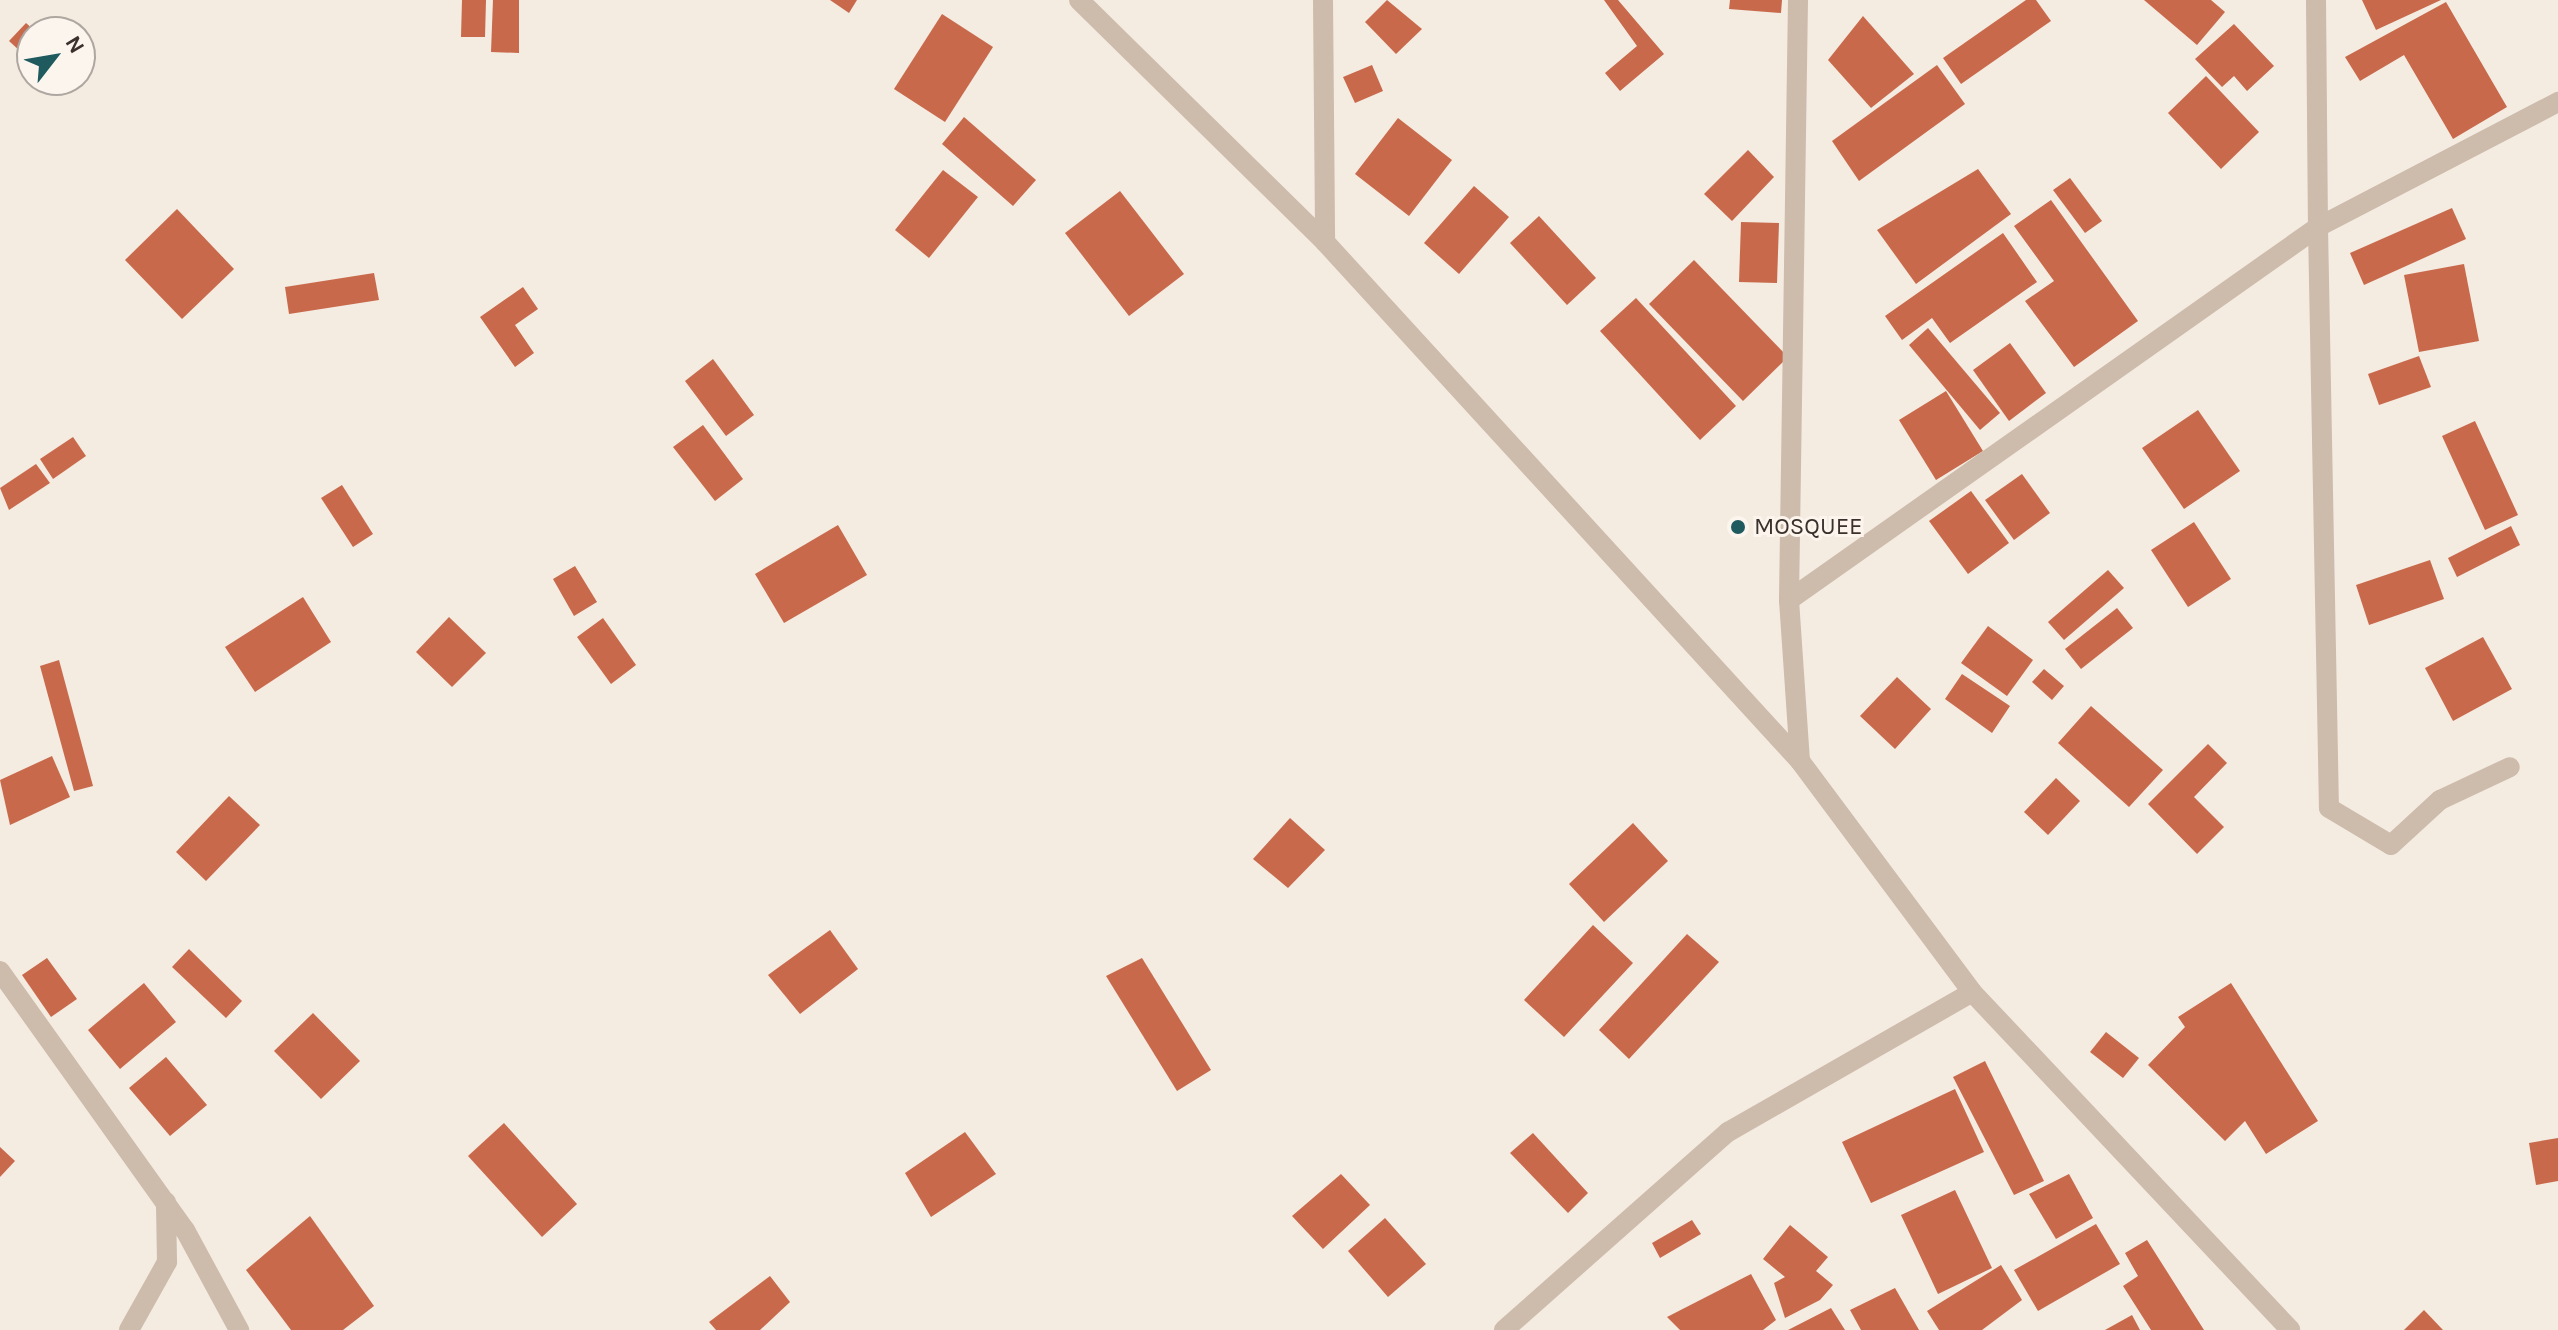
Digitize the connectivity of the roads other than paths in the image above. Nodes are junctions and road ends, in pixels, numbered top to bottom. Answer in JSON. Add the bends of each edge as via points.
{"nodes":[{"id":1,"x":1079,"y":0,"type":"edge"},
{"id":2,"x":1323,"y":0,"type":"edge"},
{"id":3,"x":1798,"y":0,"type":"edge"},
{"id":4,"x":2316,"y":0,"type":"edge"},
{"id":5,"x":2558,"y":102,"type":"edge"},
{"id":6,"x":2318,"y":227,"type":"junction"},
{"id":7,"x":1325,"y":242,"type":"junction"},
{"id":8,"x":1789,"y":600,"type":"junction"},
{"id":9,"x":1800,"y":761,"type":"junction"},
{"id":10,"x":2510,"y":767,"type":"dead end"},
{"id":11,"x":0,"y":971,"type":"edge"},
{"id":12,"x":1972,"y":992,"type":"junction"},
{"id":13,"x":166,"y":1202,"type":"junction"},
{"id":14,"x":129,"y":1330,"type":"edge"},
{"id":15,"x":239,"y":1330,"type":"edge"},
{"id":16,"x":1504,"y":1330,"type":"edge"},
{"id":17,"x":2290,"y":1330,"type":"edge"}],
"edges":[{"from":1,"to":7,"type":"street"},
{"from":2,"to":7,"type":"street"},
{"from":3,"to":8,"type":"street"},
{"from":4,"to":6,"type":"street"},
{"from":5,"to":6,"type":"street"},
{"from":6,"to":8,"type":"street"},
{"from":6,"to":10,"type":"street","via":[[2329,808],[2391,845],[2440,800]]},
{"from":7,"to":9,"type":"street"},
{"from":8,"to":9,"type":"street"},
{"from":9,"to":12,"type":"street"},
{"from":11,"to":13,"type":"street"},
{"from":12,"to":16,"type":"street","via":[[1728,1132]]},
{"from":12,"to":17,"type":"street"},
{"from":13,"to":14,"type":"street","via":[[167,1262]]},
{"from":13,"to":15,"type":"street"}]}
